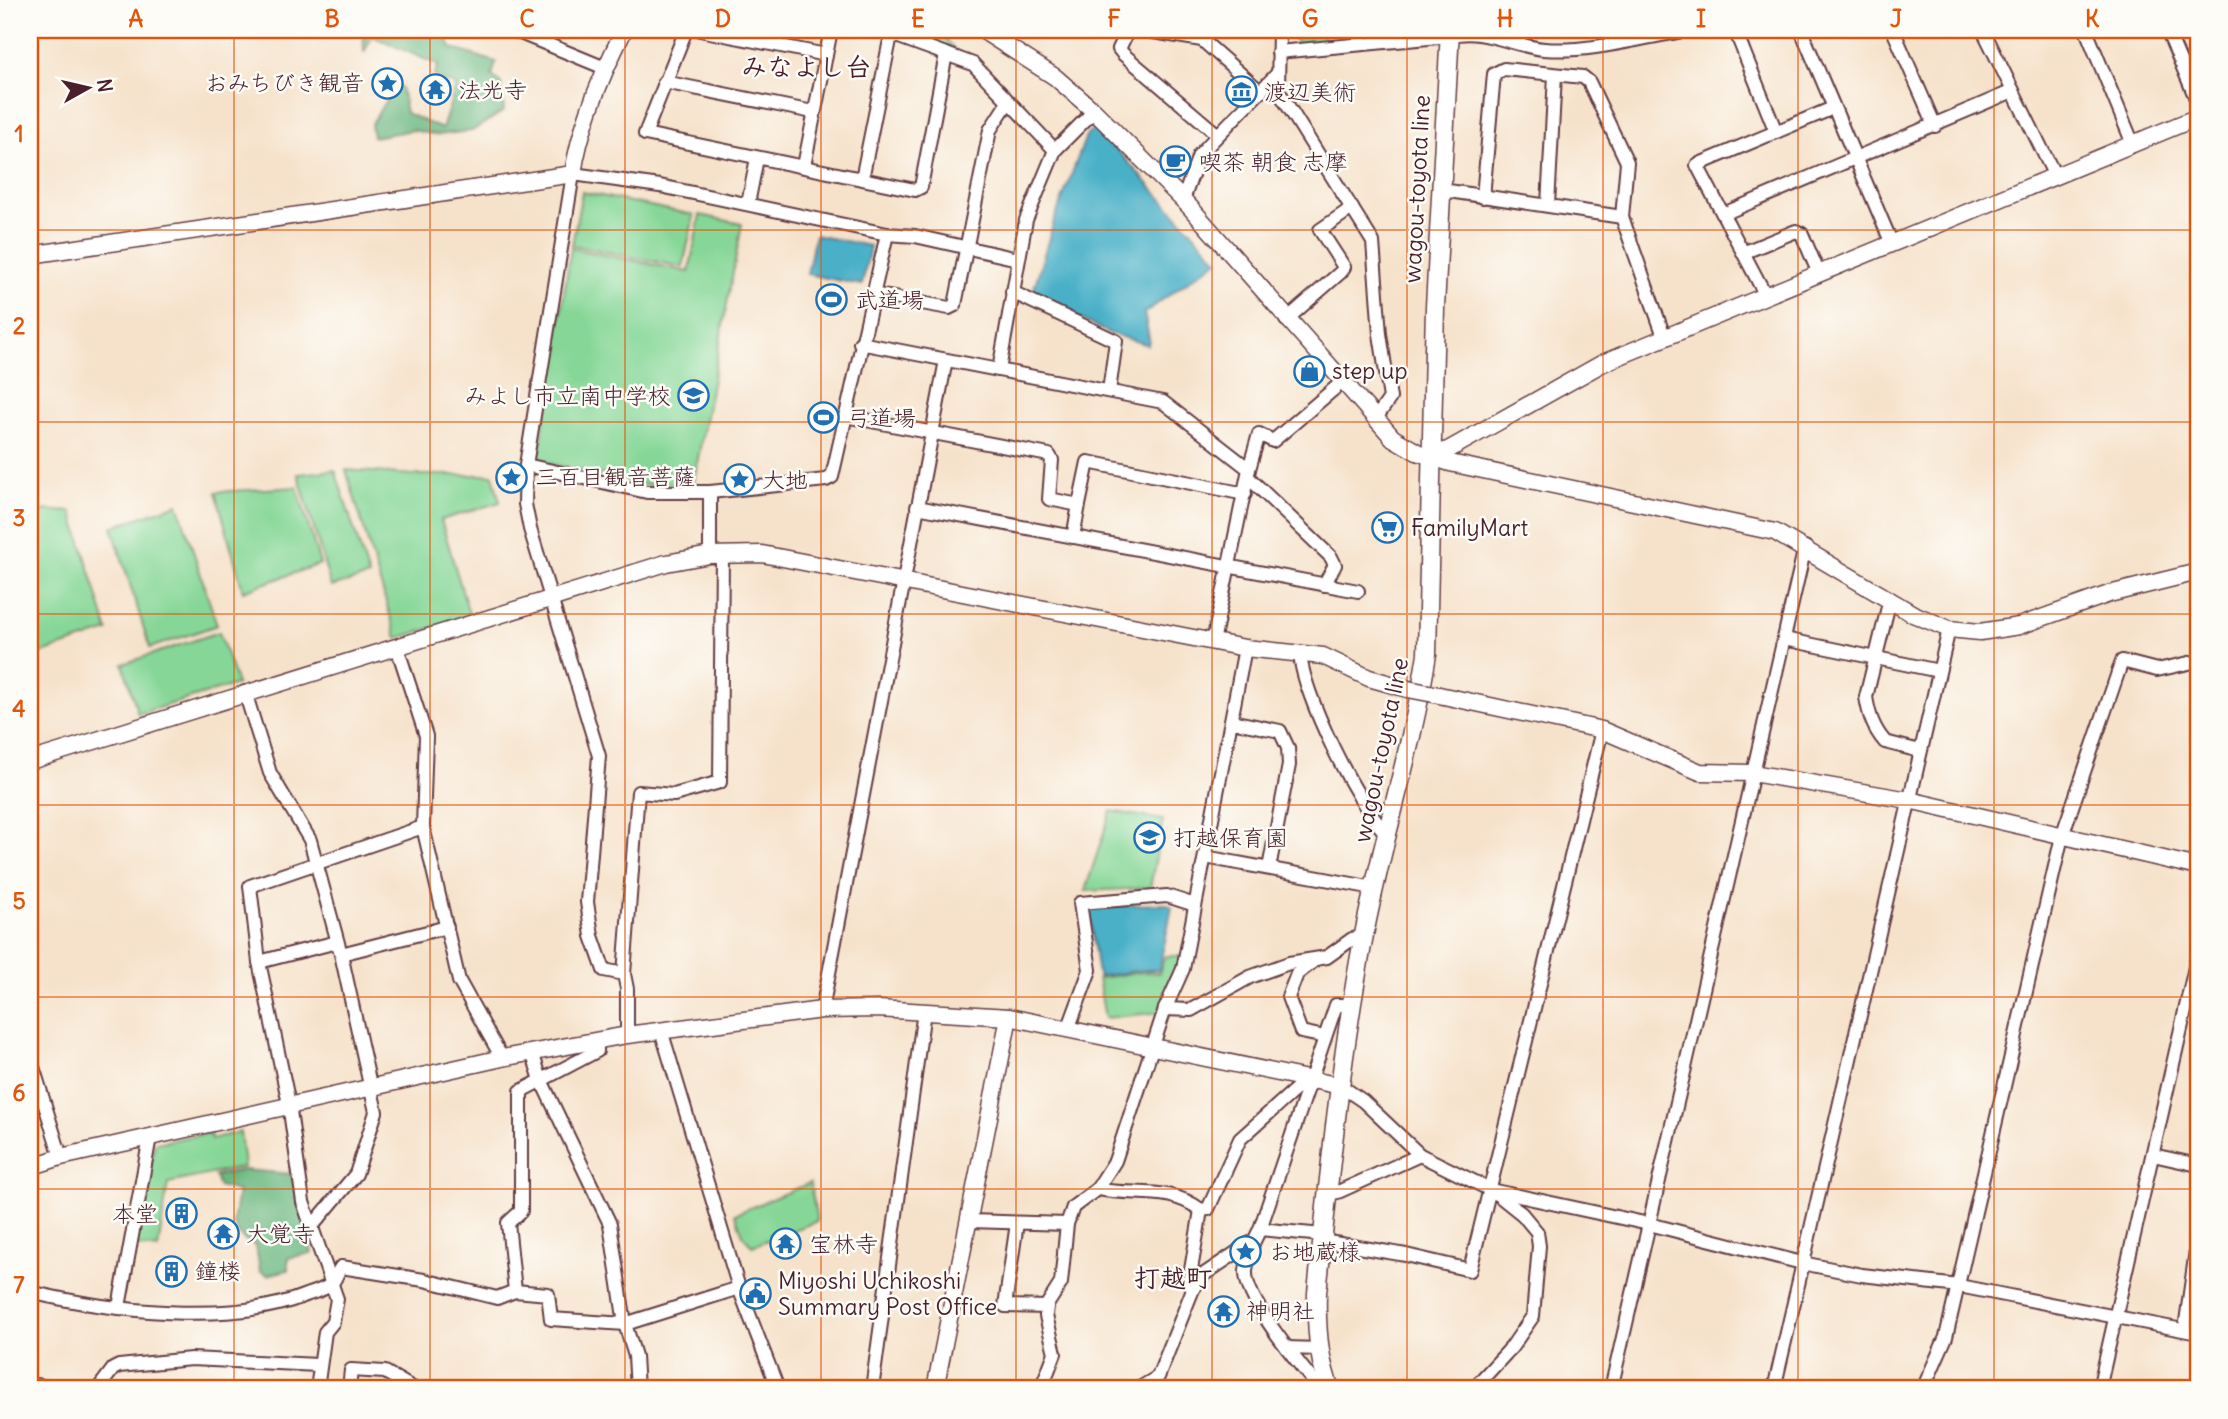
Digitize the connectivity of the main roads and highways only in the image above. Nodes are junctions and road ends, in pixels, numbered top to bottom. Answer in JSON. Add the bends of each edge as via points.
{"nodes":[{"id":1,"x":1450,"y":33,"type":"edge"},
{"id":2,"x":1329,"y":1387,"type":"edge"}],
"edges":[{"from":1,"to":2,"type":"main road","name":"wagou-toyota line","via":[[1427,654],[1351,1005],[1316,1313]]}]}
